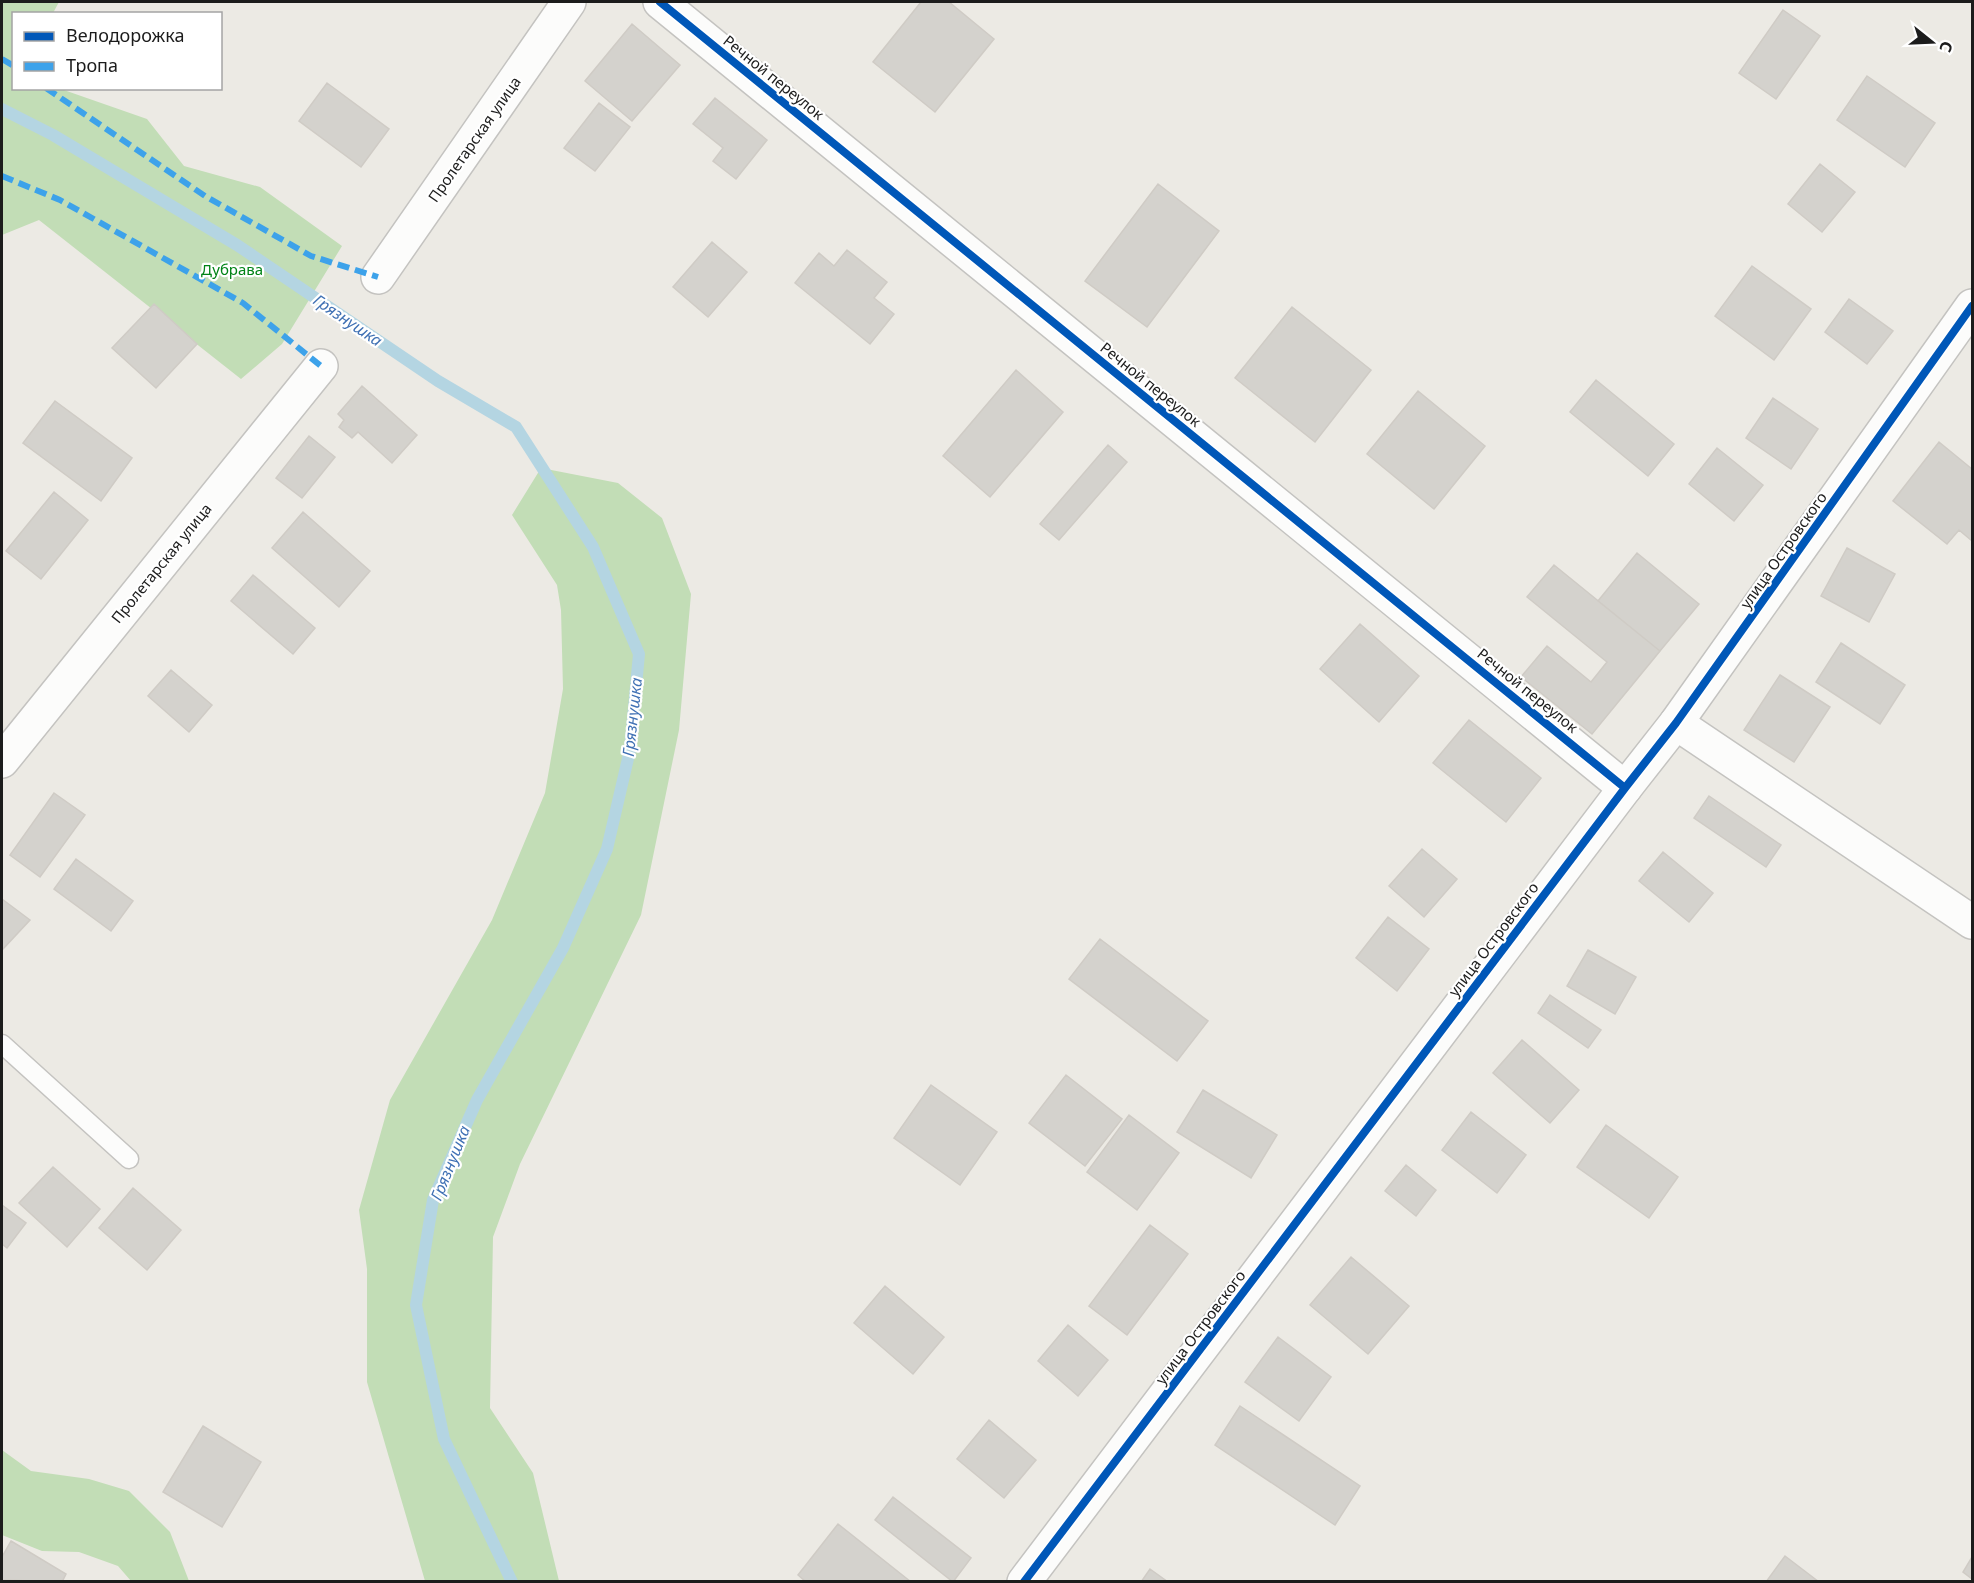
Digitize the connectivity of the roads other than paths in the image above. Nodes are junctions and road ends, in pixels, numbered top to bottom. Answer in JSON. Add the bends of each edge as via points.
{"nodes":[{"id":1,"x":569,"y":2,"type":"edge"},
{"id":2,"x":660,"y":2,"type":"edge"},
{"id":3,"x":378,"y":277,"type":"dead end"},
{"id":4,"x":1972,"y":306,"type":"edge"},
{"id":5,"x":321,"y":366,"type":"dead end"},
{"id":6,"x":1676,"y":723,"type":"junction"},
{"id":7,"x":2,"y":761,"type":"edge"},
{"id":8,"x":1625,"y":788,"type":"junction"},
{"id":9,"x":1972,"y":922,"type":"edge"},
{"id":10,"x":2,"y":1044,"type":"edge"},
{"id":11,"x":129,"y":1158,"type":"dead end"},
{"id":12,"x":1024,"y":1581,"type":"edge"}],
"edges":[{"from":1,"to":3,"type":"street","name":"Пролетарская улица"},
{"from":2,"to":8,"type":"street","name":"Речной переулок"},
{"from":4,"to":6,"type":"street","name":"улица Островского"},
{"from":5,"to":7,"type":"street","name":"Пролетарская улица"},
{"from":6,"to":8,"type":"street","name":"улица Островского"},
{"from":6,"to":9,"type":"street"},
{"from":8,"to":12,"type":"street","name":"улица Островского"},
{"from":10,"to":11,"type":"lane"}]}
